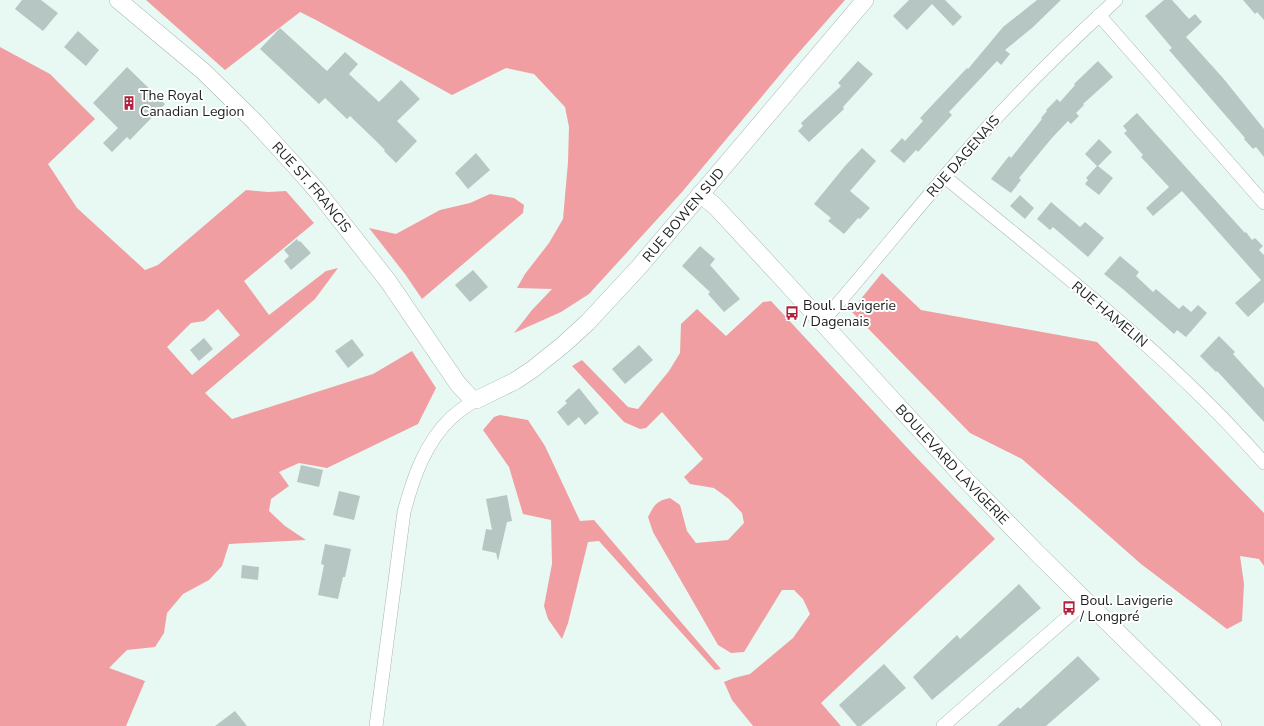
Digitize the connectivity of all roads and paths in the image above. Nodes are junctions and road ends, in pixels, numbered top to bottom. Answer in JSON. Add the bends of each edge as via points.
{"nodes":[{"id":1,"x":118,"y":0,"type":"edge"},
{"id":2,"x":865,"y":0,"type":"edge"},
{"id":3,"x":1116,"y":0,"type":"edge"},
{"id":4,"x":1099,"y":15,"type":"junction"},
{"id":5,"x":945,"y":177,"type":"junction"},
{"id":6,"x":700,"y":194,"type":"junction"},
{"id":7,"x":1264,"y":203,"type":"edge"},
{"id":8,"x":822,"y":322,"type":"junction"},
{"id":9,"x":476,"y":400,"type":"junction"},
{"id":10,"x":1264,"y":463,"type":"edge"},
{"id":11,"x":1086,"y":601,"type":"junction"},
{"id":12,"x":376,"y":726,"type":"edge"},
{"id":13,"x":943,"y":726,"type":"edge"},
{"id":14,"x":1213,"y":726,"type":"edge"}],
"edges":[{"from":1,"to":9,"type":"street","name":"RUE ST. FRANCIS","via":[[203,71],[297,168],[388,281],[458,384]]},
{"from":2,"to":6,"type":"street","name":"RUE BOWEN SUD"},
{"from":3,"to":4,"type":"street","name":"RUE DAGENAIS"},
{"from":4,"to":5,"type":"street","name":"RUE DAGENAIS","via":[[1026,86]]},
{"from":4,"to":7,"type":"street"},
{"from":5,"to":8,"type":"street","name":"RUE DAGENAIS"},
{"from":5,"to":10,"type":"street","name":"RUE HAMELIN","via":[[1130,330],[1200,394]]},
{"from":6,"to":8,"type":"street","name":"BOULEVARD LAVIGERIE","via":[[715,206]]},
{"from":6,"to":9,"type":"street","name":"RUE BOWEN SUD","via":[[634,273],[559,349],[515,381]]},
{"from":8,"to":11,"type":"street","name":"BOULEVARD LAVIGERIE","via":[[963,477]]},
{"from":9,"to":12,"type":"street","via":[[460,410],[439,431],[413,480],[404,512]]},
{"from":11,"to":13,"type":"street"},
{"from":11,"to":14,"type":"street","name":"BOULEVARD LAVIGERIE"}]}
